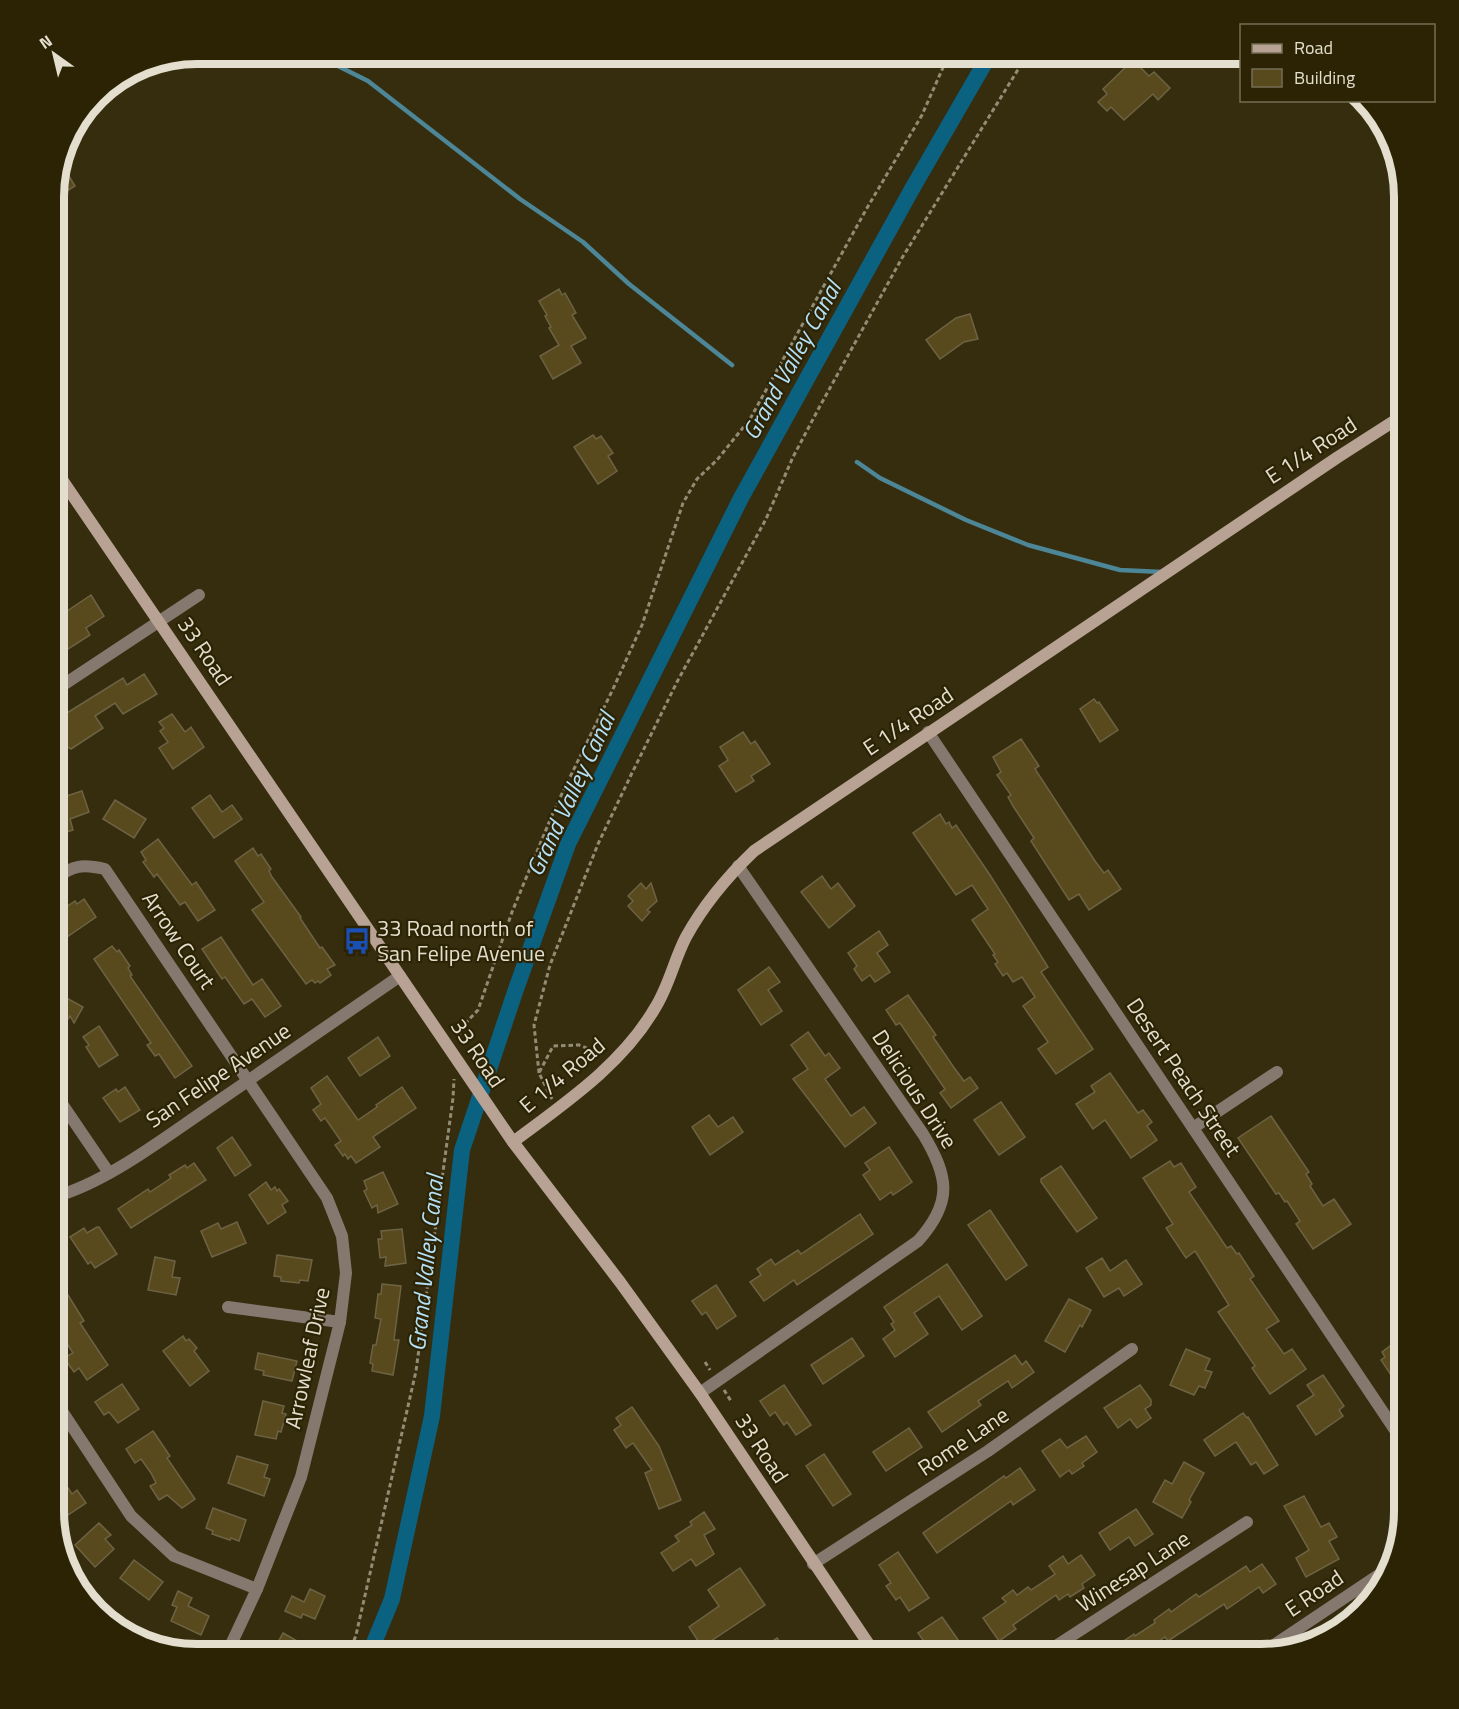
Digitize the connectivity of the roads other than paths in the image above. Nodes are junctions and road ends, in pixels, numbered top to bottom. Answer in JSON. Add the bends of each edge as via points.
{"nodes":[{"id":1,"x":1394,"y":421,"type":"edge"},
{"id":2,"x":65,"y":484,"type":"edge"},
{"id":3,"x":199,"y":596,"type":"dead end"},
{"id":4,"x":160,"y":621,"type":"junction"},
{"id":5,"x":65,"y":684,"type":"edge"},
{"id":6,"x":928,"y":732,"type":"junction"},
{"id":7,"x":738,"y":866,"type":"junction"},
{"id":8,"x":65,"y":871,"type":"edge"},
{"id":9,"x":400,"y":976,"type":"junction"},
{"id":10,"x":1277,"y":1072,"type":"dead end"},
{"id":11,"x":248,"y":1080,"type":"junction"},
{"id":12,"x":65,"y":1108,"type":"edge"},
{"id":13,"x":1193,"y":1128,"type":"junction"},
{"id":14,"x":513,"y":1142,"type":"junction"},
{"id":15,"x":109,"y":1173,"type":"junction"},
{"id":16,"x":65,"y":1194,"type":"edge"},
{"id":17,"x":228,"y":1307,"type":"dead end"},
{"id":18,"x":340,"y":1322,"type":"junction"},
{"id":19,"x":1132,"y":1349,"type":"dead end"},
{"id":20,"x":700,"y":1393,"type":"junction"},
{"id":21,"x":65,"y":1416,"type":"edge"},
{"id":22,"x":1394,"y":1429,"type":"edge"},
{"id":23,"x":1247,"y":1522,"type":"dead end"},
{"id":24,"x":813,"y":1564,"type":"junction"},
{"id":25,"x":1377,"y":1576,"type":"edge"},
{"id":26,"x":256,"y":1589,"type":"junction"},
{"id":27,"x":1279,"y":1643,"type":"edge"},
{"id":28,"x":231,"y":1644,"type":"edge"},
{"id":29,"x":868,"y":1644,"type":"edge"},
{"id":30,"x":1059,"y":1644,"type":"edge"}],
"edges":[{"from":1,"to":6,"type":"main road","name":"E 1/4 Road"},
{"from":2,"to":4,"type":"main road","name":"33 Road"},
{"from":3,"to":4,"type":"street"},
{"from":4,"to":5,"type":"street"},
{"from":4,"to":9,"type":"main road","name":"33 Road"},
{"from":6,"to":7,"type":"main road","name":"E 1/4 Road","via":[[754,851]]},
{"from":6,"to":13,"type":"street","name":"Desert Peach Street"},
{"from":7,"to":14,"type":"main road","name":"E 1/4 Road","via":[[687,936],[656,1007],[629,1046],[580,1091]]},
{"from":7,"to":20,"type":"street","name":"Delicious Drive","via":[[923,1134],[940,1168],[944,1188],[937,1218],[918,1241]]},
{"from":8,"to":11,"type":"street","name":"Arrow Court","via":[[86,865],[105,869]]},
{"from":9,"to":11,"type":"street","name":"San Felipe Avenue"},
{"from":9,"to":14,"type":"main road","name":"33 Road"},
{"from":10,"to":13,"type":"street"},
{"from":11,"to":15,"type":"street","name":"San Felipe Avenue"},
{"from":11,"to":18,"type":"street","name":"Arrowleaf Drive","via":[[327,1198],[342,1236],[346,1273]]},
{"from":12,"to":15,"type":"street"},
{"from":13,"to":22,"type":"street","name":"Desert Peach Street"},
{"from":14,"to":20,"type":"main road","name":"33 Road"},
{"from":15,"to":16,"type":"street","name":"San Felipe Avenue"},
{"from":17,"to":18,"type":"street"},
{"from":18,"to":26,"type":"street","name":"Arrowleaf Drive","via":[[301,1477]]},
{"from":19,"to":24,"type":"street","name":"Rome Lane","via":[[988,1451]]},
{"from":20,"to":24,"type":"main road","name":"33 Road"},
{"from":21,"to":26,"type":"street","via":[[131,1516],[174,1556]]},
{"from":23,"to":30,"type":"street","name":"Winesap Lane"},
{"from":24,"to":29,"type":"main road","name":"33 Road"},
{"from":25,"to":27,"type":"street","name":"E Road"},
{"from":26,"to":28,"type":"street","name":"Arrowleaf Drive"}]}
